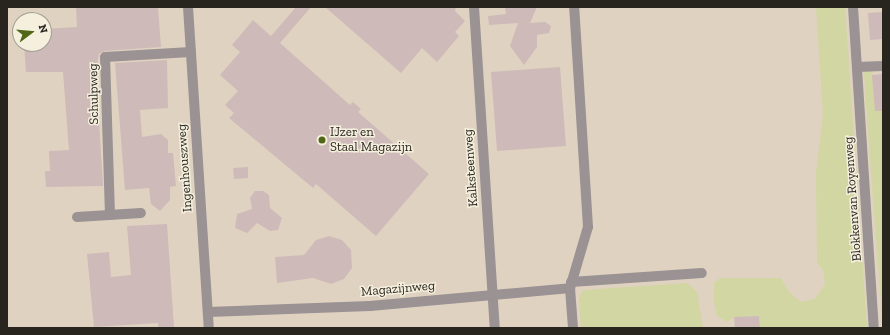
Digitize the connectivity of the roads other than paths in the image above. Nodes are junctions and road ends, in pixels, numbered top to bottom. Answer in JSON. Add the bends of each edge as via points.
{"nodes":[{"id":1,"x":188,"y":7,"type":"edge"},
{"id":2,"x":474,"y":7,"type":"edge"},
{"id":3,"x":574,"y":7,"type":"edge"},
{"id":4,"x":852,"y":7,"type":"edge"},
{"id":5,"x":191,"y":52,"type":"junction"},
{"id":6,"x":883,"y":66,"type":"edge"},
{"id":7,"x":857,"y":67,"type":"junction"},
{"id":8,"x":141,"y":213,"type":"dead end"},
{"id":9,"x":110,"y":215,"type":"junction"},
{"id":10,"x":77,"y":218,"type":"dead end"},
{"id":11,"x":702,"y":273,"type":"dead end"},
{"id":12,"x":571,"y":285,"type":"junction"},
{"id":13,"x":492,"y":293,"type":"junction"},
{"id":14,"x":208,"y":312,"type":"junction"},
{"id":15,"x":209,"y":328,"type":"edge"},
{"id":16,"x":494,"y":328,"type":"edge"},
{"id":17,"x":573,"y":328,"type":"edge"},
{"id":18,"x":874,"y":328,"type":"edge"}],
"edges":[{"from":1,"to":5,"type":"street","name":"Ingenhouszweg"},
{"from":2,"to":13,"type":"street","name":"Kalksteenweg"},
{"from":3,"to":12,"type":"street","via":[[588,227]]},
{"from":4,"to":7,"type":"street","name":"Blokkenvan Royenweg"},
{"from":5,"to":9,"type":"street","name":"Schulpweg","via":[[105,57]]},
{"from":5,"to":14,"type":"street","name":"Ingenhouszweg"},
{"from":6,"to":7,"type":"street"},
{"from":7,"to":18,"type":"street","name":"Blokkenvan Royenweg"},
{"from":8,"to":9,"type":"street"},
{"from":9,"to":10,"type":"street"},
{"from":11,"to":12,"type":"street","name":"Magazijnweg"},
{"from":12,"to":13,"type":"street","name":"Magazijnweg"},
{"from":12,"to":17,"type":"street"},
{"from":13,"to":14,"type":"street","name":"Magazijnweg","via":[[370,306]]},
{"from":13,"to":16,"type":"street","name":"Kalksteenweg"},
{"from":14,"to":15,"type":"street","name":"Ingenhouszweg"}]}
